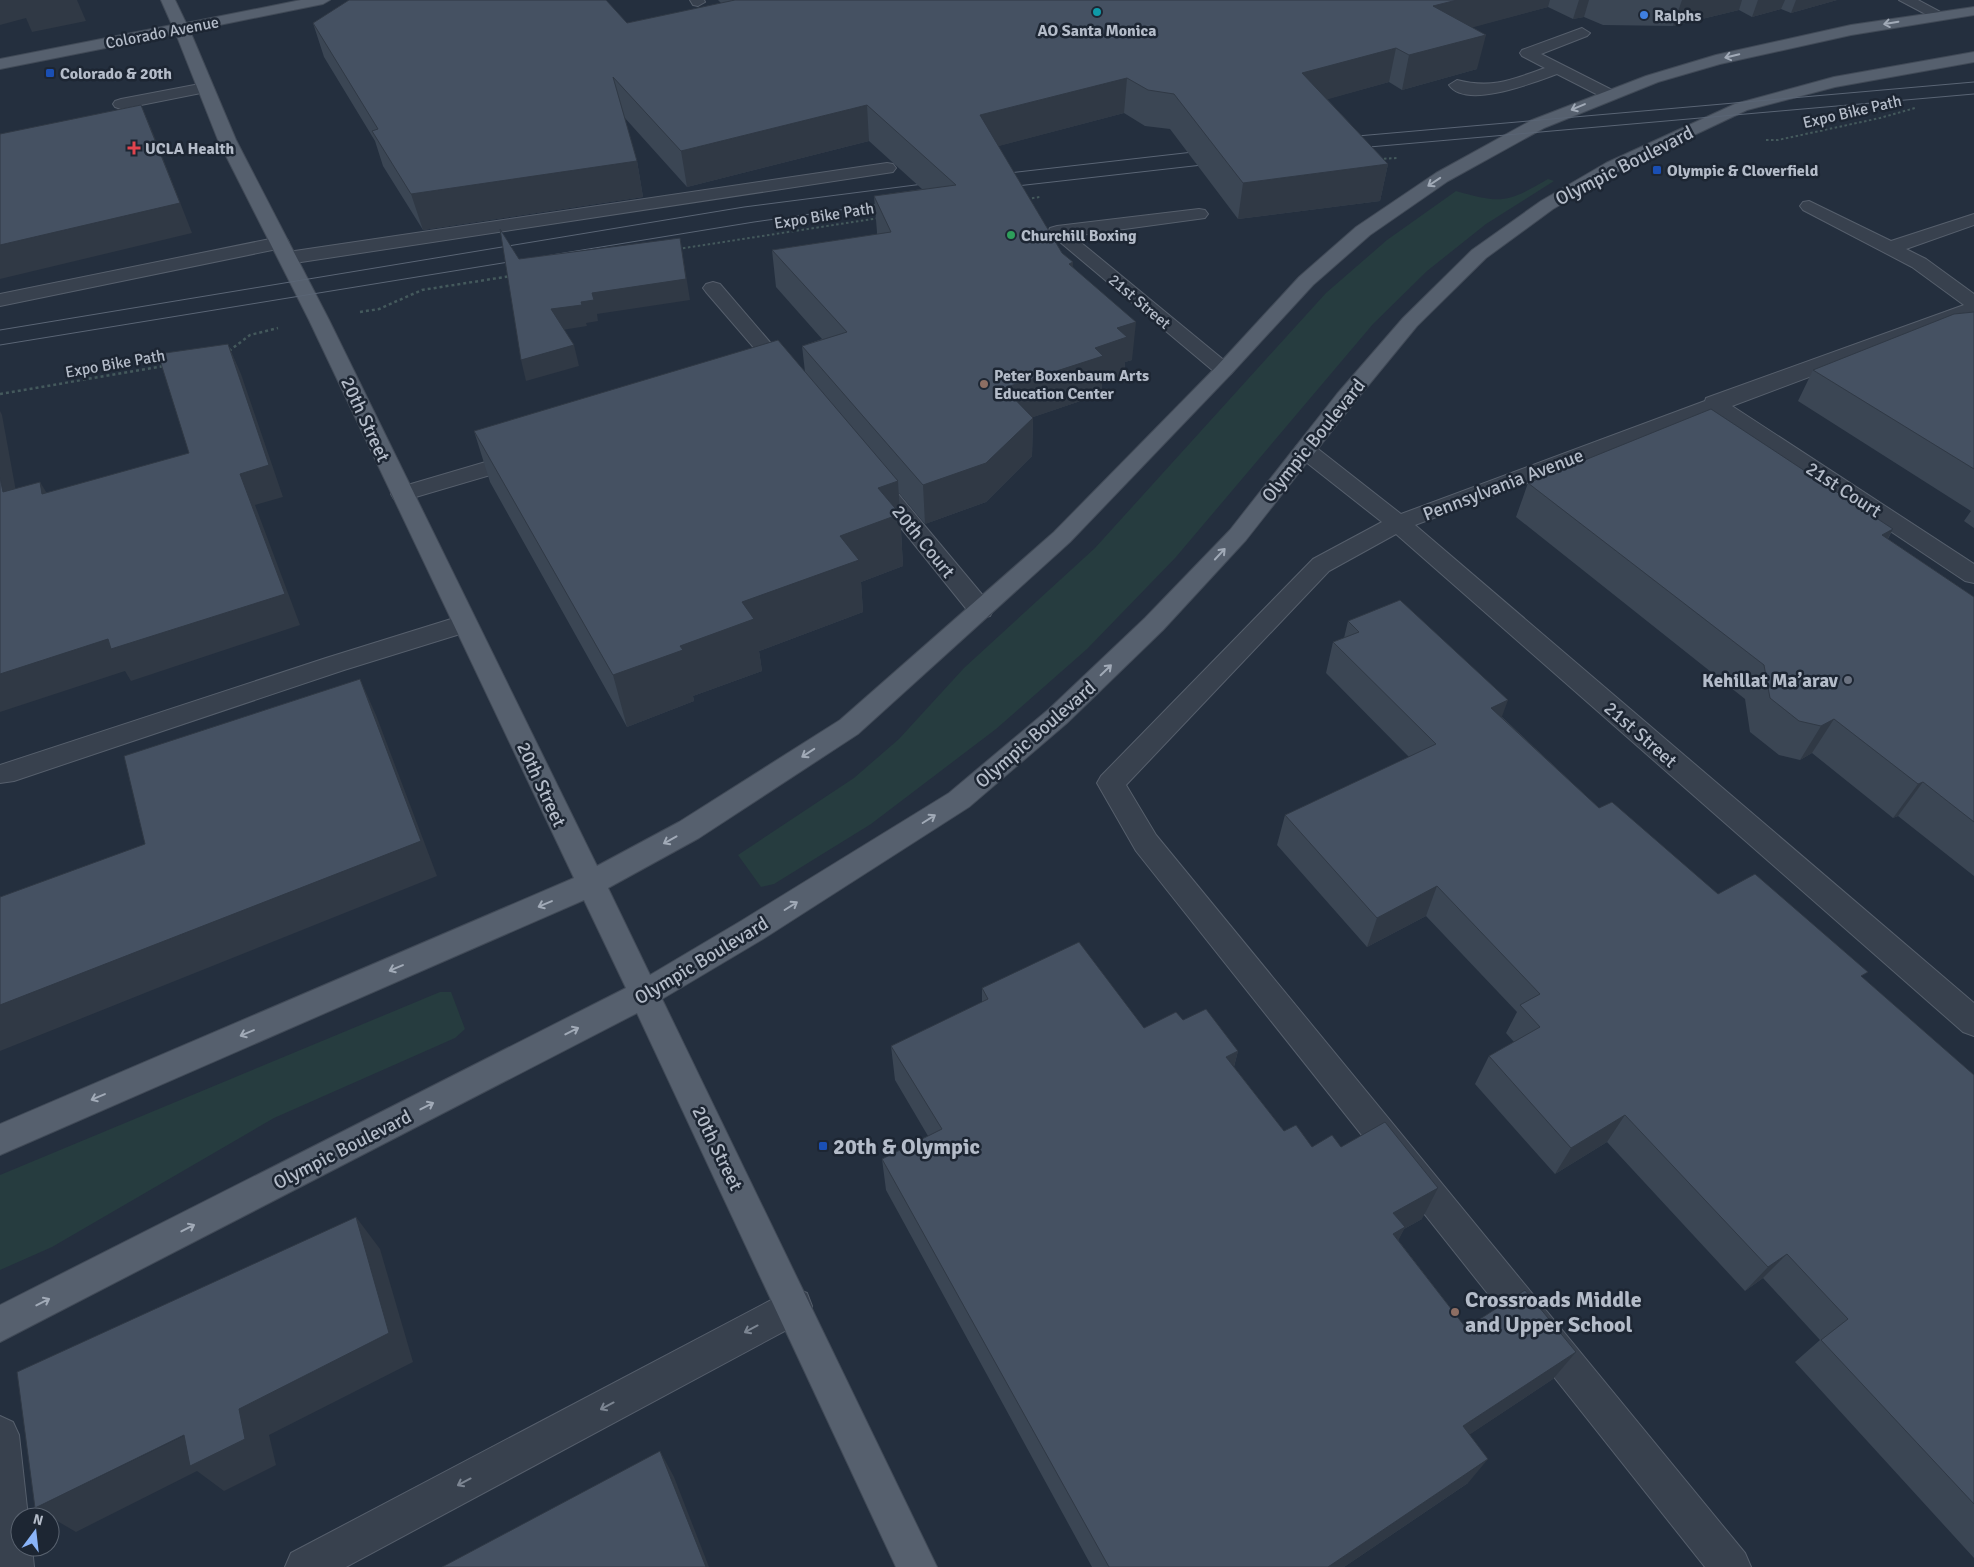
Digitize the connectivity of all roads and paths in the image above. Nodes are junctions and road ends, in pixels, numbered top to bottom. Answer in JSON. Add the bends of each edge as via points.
{"nodes":[{"id":1,"x":168,"y":0,"type":"edge"},
{"id":2,"x":323,"y":0,"type":"edge"},
{"id":3,"x":1906,"y":0,"type":"edge"},
{"id":4,"x":1974,"y":11,"type":"edge"},
{"id":5,"x":1938,"y":15,"type":"junction"},
{"id":6,"x":181,"y":28,"type":"junction"},
{"id":7,"x":1582,"y":33,"type":"dead end"},
{"id":8,"x":1974,"y":58,"type":"edge"},
{"id":9,"x":0,"y":64,"type":"edge"},
{"id":10,"x":1559,"y":68,"type":"junction"},
{"id":11,"x":1458,"y":85,"type":"edge"},
{"id":12,"x":205,"y":88,"type":"junction"},
{"id":13,"x":1610,"y":94,"type":"junction"},
{"id":14,"x":121,"y":104,"type":"dead end"},
{"id":15,"x":1918,"y":107,"type":"dead end"},
{"id":16,"x":1759,"y":139,"type":"dead end"},
{"id":17,"x":1374,"y":159,"type":"edge"},
{"id":18,"x":1402,"y":159,"type":"dead end"},
{"id":19,"x":887,"y":168,"type":"edge"},
{"id":20,"x":1043,"y":196,"type":"dead end"},
{"id":21,"x":1023,"y":199,"type":"edge"},
{"id":22,"x":1810,"y":206,"type":"dead end"},
{"id":23,"x":1199,"y":214,"type":"dead end"},
{"id":24,"x":887,"y":217,"type":"edge"},
{"id":25,"x":1974,"y":219,"type":"edge"},
{"id":26,"x":1890,"y":248,"type":"junction"},
{"id":27,"x":284,"y":250,"type":"junction"},
{"id":28,"x":674,"y":250,"type":"edge"},
{"id":29,"x":519,"y":274,"type":"edge"},
{"id":30,"x":713,"y":288,"type":"dead end"},
{"id":31,"x":0,"y":300,"type":"edge"},
{"id":32,"x":1974,"y":303,"type":"edge"},
{"id":33,"x":1974,"y":308,"type":"edge"},
{"id":34,"x":379,"y":309,"type":"dead end"},
{"id":35,"x":257,"y":331,"type":"dead end"},
{"id":36,"x":224,"y":354,"type":"edge"},
{"id":37,"x":167,"y":365,"type":"edge"},
{"id":38,"x":1224,"y":370,"type":"junction"},
{"id":39,"x":787,"y":383,"type":"edge"},
{"id":40,"x":0,"y":394,"type":"edge"},
{"id":41,"x":1714,"y":403,"type":"junction"},
{"id":42,"x":1305,"y":450,"type":"junction"},
{"id":43,"x":544,"y":451,"type":"edge"},
{"id":44,"x":866,"y":470,"type":"edge"},
{"id":45,"x":402,"y":494,"type":"junction"},
{"id":46,"x":1398,"y":523,"type":"junction"},
{"id":47,"x":1974,"y":575,"type":"edge"},
{"id":48,"x":981,"y":610,"type":"junction"},
{"id":49,"x":464,"y":624,"type":"junction"},
{"id":50,"x":4,"y":774,"type":"dead end"},
{"id":51,"x":590,"y":884,"type":"junction"},
{"id":52,"x":644,"y":994,"type":"junction"},
{"id":53,"x":1974,"y":1022,"type":"edge"},
{"id":54,"x":0,"y":1140,"type":"edge"},
{"id":55,"x":794,"y":1306,"type":"junction"},
{"id":56,"x":0,"y":1324,"type":"edge"},
{"id":57,"x":0,"y":1436,"type":"edge"},
{"id":58,"x":14,"y":1567,"type":"edge"},
{"id":59,"x":305,"y":1567,"type":"edge"},
{"id":60,"x":917,"y":1567,"type":"edge"},
{"id":61,"x":1731,"y":1567,"type":"edge"}],
"edges":[{"from":1,"to":6,"type":"main road","name":"20th Street"},
{"from":2,"to":6,"type":"main road","name":"Colorado Avenue"},
{"from":3,"to":5,"type":"street"},
{"from":4,"to":5,"type":"main road"},
{"from":5,"to":13,"type":"main road","one_way":true,"via":[[1779,44]]},
{"from":6,"to":9,"type":"main road","name":"Colorado Avenue"},
{"from":6,"to":12,"type":"main road","name":"20th Street"},
{"from":7,"to":10,"type":"street","via":[[1528,53]]},
{"from":8,"to":42,"type":"main road","name":"Olympic Boulevard","via":[[1834,82],[1741,107],[1612,167],[1555,200],[1480,254],[1410,322]]},
{"from":10,"to":11,"type":"street","via":[[1504,86],[1476,91]]},
{"from":10,"to":13,"type":"street"},
{"from":12,"to":14,"type":"street"},
{"from":12,"to":27,"type":"main road","name":"20th Street","via":[[227,140]]},
{"from":13,"to":38,"type":"main road","one_way":true,"via":[[1538,124],[1473,159],[1363,231],[1306,281]]},
{"from":15,"to":16,"type":"path","name":"Expo Bike Path","via":[[1778,140]]},
{"from":17,"to":18,"type":"path"},
{"from":19,"to":27,"type":"street"},
{"from":20,"to":21,"type":"path"},
{"from":22,"to":26,"type":"street"},
{"from":23,"to":38,"type":"street","name":"21st Street","via":[[1057,232]]},
{"from":24,"to":28,"type":"path","name":"Expo Bike Path"},
{"from":25,"to":26,"type":"street"},
{"from":26,"to":32,"type":"street","via":[[1919,263]]},
{"from":27,"to":31,"type":"street"},
{"from":27,"to":45,"type":"main road","name":"20th Street"},
{"from":29,"to":34,"type":"path","via":[[422,290]]},
{"from":30,"to":39,"type":"street"},
{"from":33,"to":41,"type":"street","name":"Pennsylvania Avenue"},
{"from":35,"to":36,"type":"path"},
{"from":37,"to":40,"type":"path","name":"Expo Bike Path"},
{"from":38,"to":48,"type":"main road","via":[[1062,537]]},
{"from":41,"to":46,"type":"street","name":"Pennsylvania Avenue"},
{"from":41,"to":47,"type":"street","name":"21st Court"},
{"from":42,"to":46,"type":"street","name":"21st Street"},
{"from":52,"to":42,"type":"main road","name":"Olympic Boulevard","one_way":true,"via":[[761,925],[959,800],[1058,716],[1154,624],[1238,535]]},
{"from":43,"to":45,"type":"street"},
{"from":44,"to":48,"type":"street","name":"20th Court"},
{"from":45,"to":49,"type":"main road","name":"20th Street"},
{"from":46,"to":53,"type":"street","name":"21st Street"},
{"from":46,"to":61,"type":"street","name":"Pennsylvania Avenue","via":[[1320,565],[1110,784],[1146,843]]},
{"from":48,"to":51,"type":"main road","one_way":true,"via":[[849,727],[689,830]]},
{"from":49,"to":50,"type":"street"},
{"from":49,"to":51,"type":"main road","name":"20th Street"},
{"from":51,"to":52,"type":"main road","name":"20th Street"},
{"from":51,"to":54,"type":"main road","one_way":true},
{"from":52,"to":55,"type":"main road","name":"20th Street"},
{"from":56,"to":52,"type":"main road","name":"Olympic Boulevard","one_way":true},
{"from":55,"to":59,"type":"street","one_way":true},
{"from":55,"to":60,"type":"main road","name":"20th Street"},
{"from":57,"to":58,"type":"street"}]}
